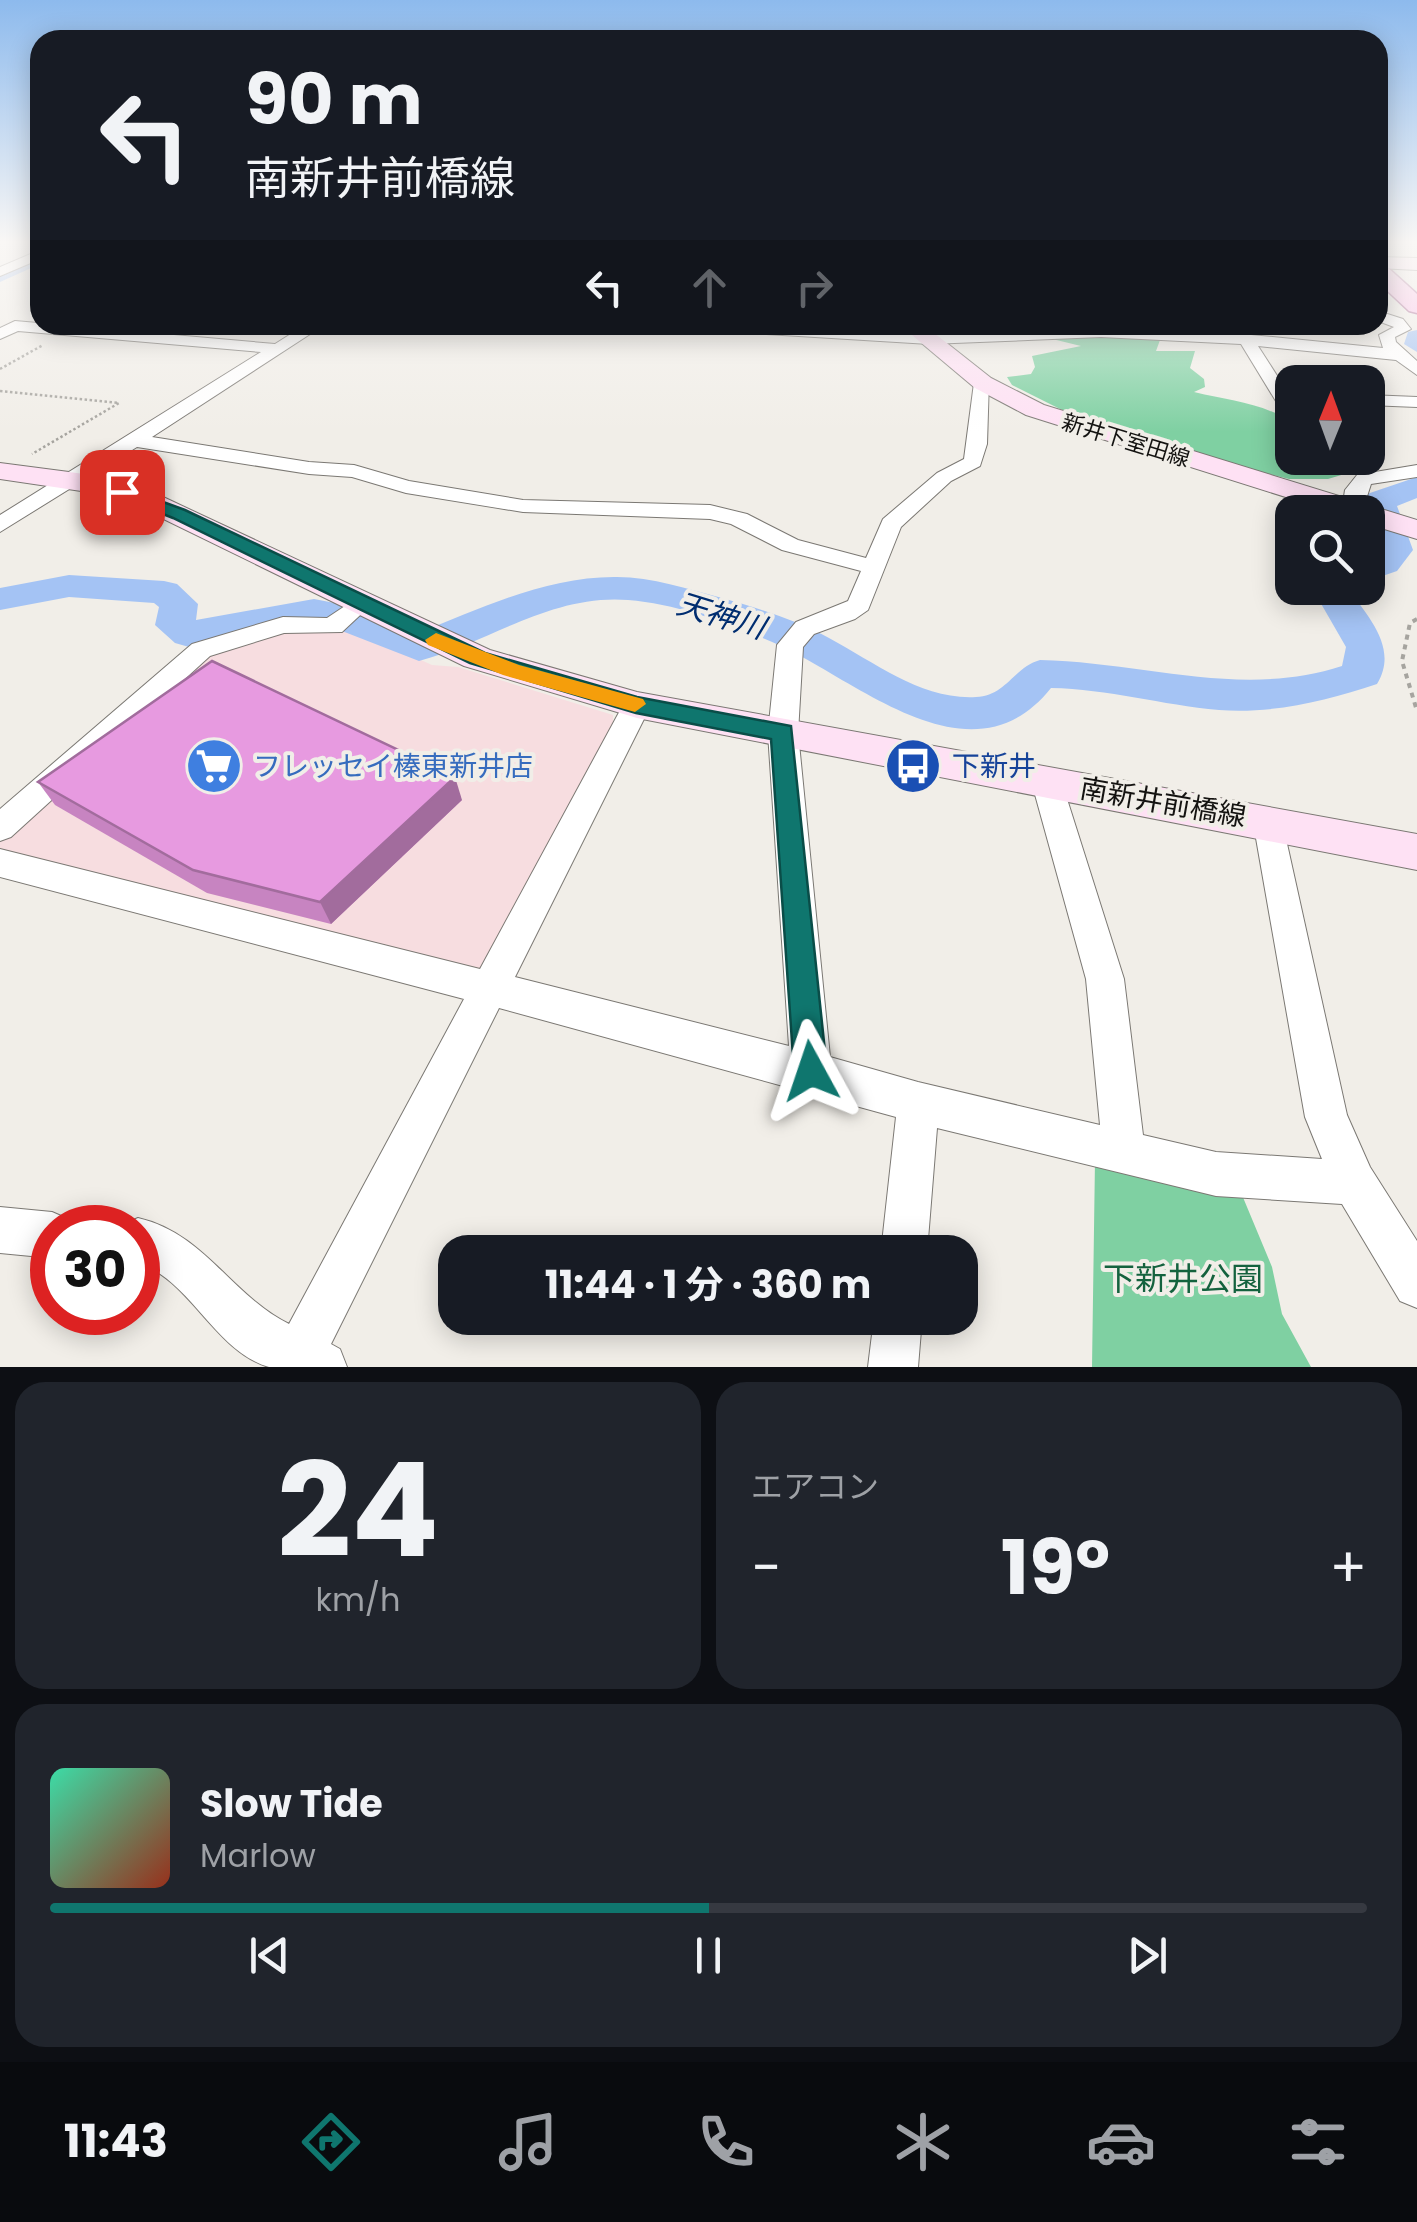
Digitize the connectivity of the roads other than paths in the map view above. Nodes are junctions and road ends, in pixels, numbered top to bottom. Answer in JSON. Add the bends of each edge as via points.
{"nodes":[{"id":1,"x":1388,"y":319,"type":"edge"},
{"id":2,"x":30,"y":327,"type":"edge"},
{"id":3,"x":0,"y":334,"type":"edge"},
{"id":4,"x":118,"y":335,"type":"edge"},
{"id":5,"x":299,"y":335,"type":"edge"},
{"id":6,"x":924,"y":335,"type":"edge"},
{"id":7,"x":1243,"y":335,"type":"edge"},
{"id":8,"x":1256,"y":335,"type":"edge"},
{"id":9,"x":1387,"y":335,"type":"edge"},
{"id":10,"x":1388,"y":335,"type":"edge"},
{"id":11,"x":278,"y":348,"type":"junction"},
{"id":12,"x":1400,"y":355,"type":"junction"},
{"id":13,"x":1417,"y":370,"type":"edge"},
{"id":14,"x":1275,"y":381,"type":"edge"},
{"id":15,"x":983,"y":383,"type":"junction"},
{"id":16,"x":1385,"y":401,"type":"edge"},
{"id":17,"x":1417,"y":402,"type":"edge"},
{"id":18,"x":132,"y":440,"type":"junction"},
{"id":19,"x":2,"y":471,"type":"edge"},
{"id":20,"x":1417,"y":471,"type":"edge"},
{"id":21,"x":1364,"y":475,"type":"edge"},
{"id":22,"x":69,"y":479,"type":"junction"},
{"id":23,"x":1364,"y":479,"type":"junction"},
{"id":24,"x":1305,"y":495,"type":"edge"},
{"id":25,"x":1357,"y":495,"type":"edge"},
{"id":26,"x":1385,"y":520,"type":"edge"},
{"id":27,"x":0,"y":525,"type":"edge"},
{"id":28,"x":1417,"y":530,"type":"edge"},
{"id":29,"x":874,"y":567,"type":"junction"},
{"id":30,"x":360,"y":604,"type":"junction"},
{"id":31,"x":636,"y":705,"type":"junction"},
{"id":32,"x":782,"y":732,"type":"junction"},
{"id":33,"x":1046,"y":780,"type":"junction"},
{"id":34,"x":1269,"y":822,"type":"junction"},
{"id":35,"x":0,"y":828,"type":"edge"},
{"id":36,"x":1417,"y":852,"type":"edge"},
{"id":37,"x":0,"y":864,"type":"edge"},
{"id":38,"x":487,"y":989,"type":"junction"},
{"id":39,"x":811,"y":1071,"type":"junction"},
{"id":40,"x":918,"y":1103,"type":"junction"},
{"id":41,"x":1124,"y":1152,"type":"junction"},
{"id":42,"x":1354,"y":1183,"type":"junction"},
{"id":43,"x":0,"y":1230,"type":"edge"},
{"id":44,"x":30,"y":1232,"type":"edge"},
{"id":45,"x":906,"y":1235,"type":"edge"},
{"id":46,"x":160,"y":1247,"type":"edge"},
{"id":47,"x":1417,"y":1284,"type":"edge"},
{"id":48,"x":896,"y":1335,"type":"edge"},
{"id":49,"x":305,"y":1362,"type":"edge"},
{"id":50,"x":893,"y":1367,"type":"edge"}],
"edges":[{"from":1,"to":10,"type":"street","via":[[1403,328]]},
{"from":2,"to":3,"type":"street"},
{"from":4,"to":11,"type":"street"},
{"from":5,"to":11,"type":"street"},
{"from":6,"to":15,"type":"main road","name":"新井下室田線"},
{"from":7,"to":14,"type":"street"},
{"from":8,"to":12,"type":"street"},
{"from":9,"to":12,"type":"street"},
{"from":11,"to":18,"type":"street"},
{"from":12,"to":13,"type":"street"},
{"from":15,"to":24,"type":"main road","name":"新井下室田線","via":[[1067,422]]},
{"from":15,"to":29,"type":"street","via":[[973,462],[891,524]]},
{"from":16,"to":17,"type":"street"},
{"from":18,"to":22,"type":"street"},
{"from":18,"to":29,"type":"street","via":[[354,470],[406,487],[523,506],[710,512],[790,545]]},
{"from":19,"to":22,"type":"main road","name":"南新井前橋線"},
{"from":20,"to":23,"type":"street"},
{"from":21,"to":23,"type":"street"},
{"from":22,"to":27,"type":"street"},
{"from":22,"to":30,"type":"main road","name":"南新井前橋線","via":[[179,514]]},
{"from":23,"to":25,"type":"street"},
{"from":26,"to":28,"type":"main road","name":"新井下室田線"},
{"from":29,"to":32,"type":"street","via":[[858,605],[805,628],[790,645]]},
{"from":30,"to":31,"type":"main road","name":"南新井前橋線","via":[[478,658]]},
{"from":30,"to":35,"type":"street","via":[[333,626],[282,625],[201,650]]},
{"from":31,"to":32,"type":"main road","name":"南新井前橋線"},
{"from":31,"to":38,"type":"street"},
{"from":32,"to":33,"type":"main road","name":"南新井前橋線"},
{"from":32,"to":39,"type":"street"},
{"from":33,"to":34,"type":"main road","name":"南新井前橋線"},
{"from":33,"to":41,"type":"street","via":[[1105,979]]},
{"from":34,"to":36,"type":"main road","name":"南新井前橋線"},
{"from":34,"to":42,"type":"street","via":[[1326,1117]]},
{"from":37,"to":38,"type":"street"},
{"from":38,"to":39,"type":"street"},
{"from":38,"to":49,"type":"street"},
{"from":39,"to":40,"type":"street"},
{"from":40,"to":41,"type":"street"},
{"from":40,"to":45,"type":"street"},
{"from":41,"to":42,"type":"street","via":[[1216,1174]]},
{"from":42,"to":47,"type":"street"},
{"from":43,"to":44,"type":"street"},
{"from":46,"to":49,"type":"street","via":[[242,1325]]},
{"from":48,"to":50,"type":"street"}]}
